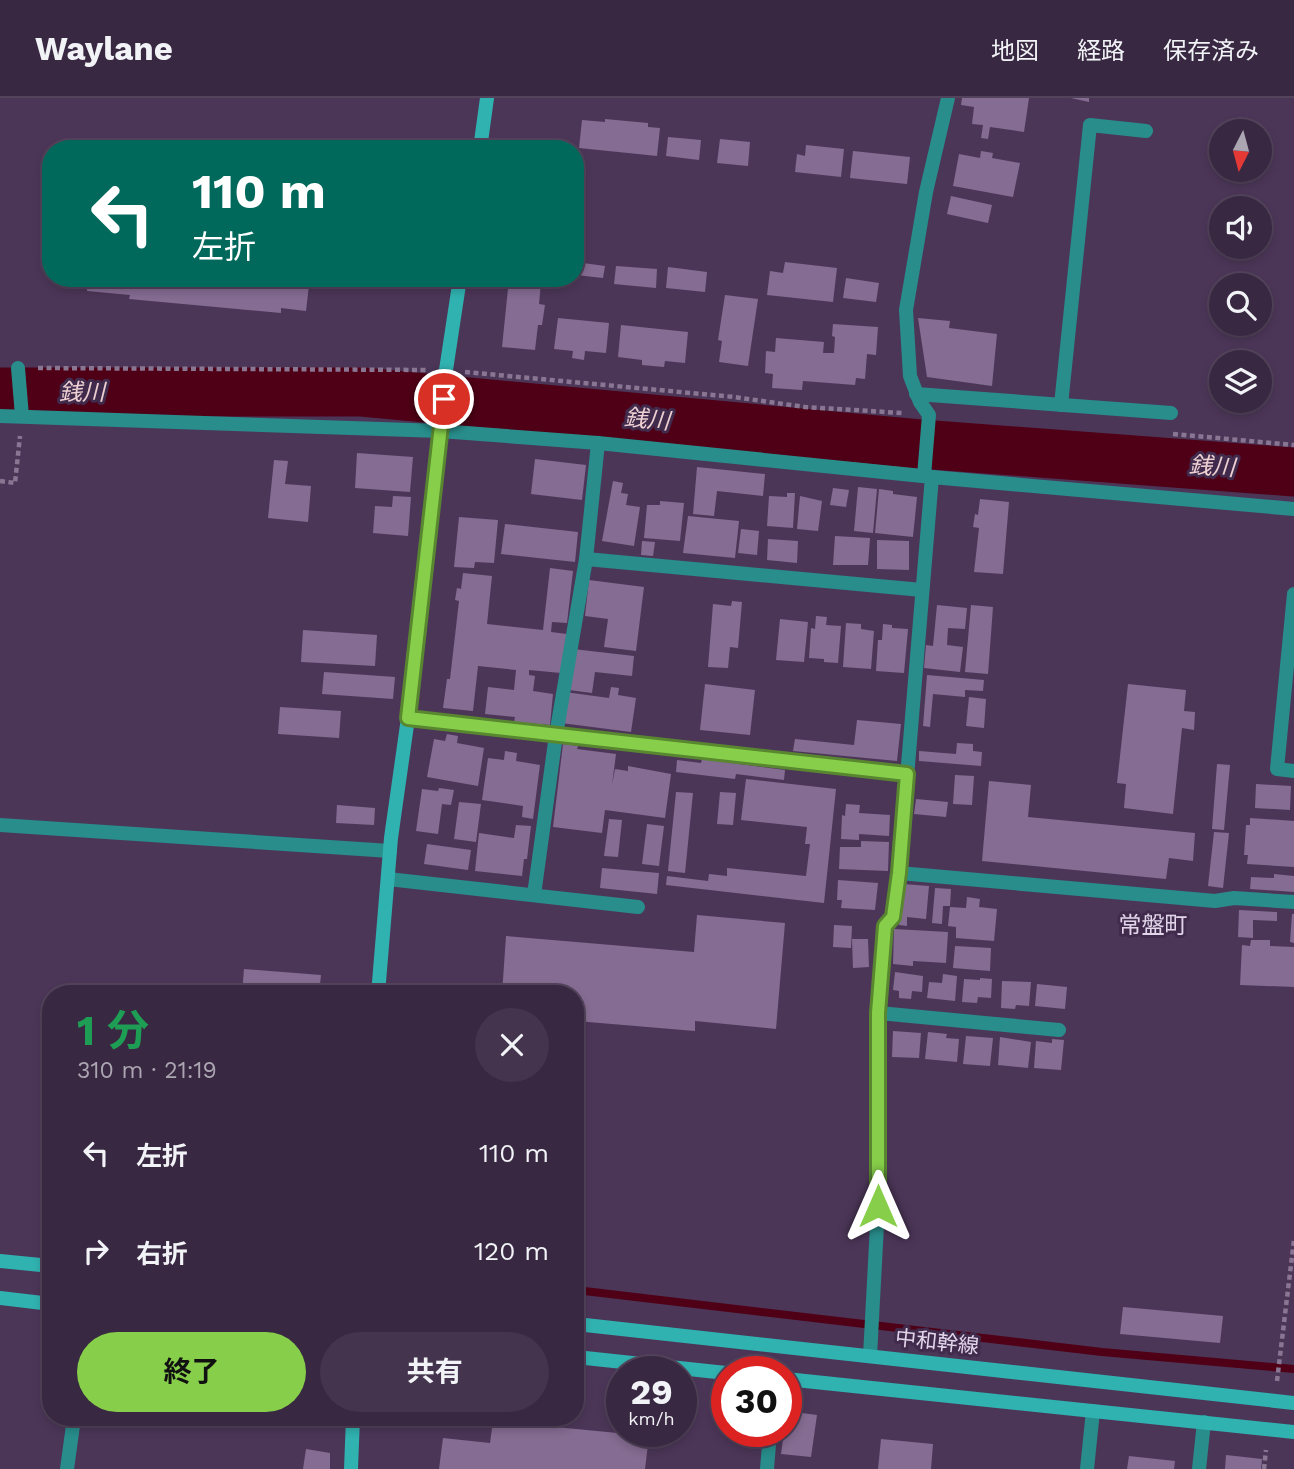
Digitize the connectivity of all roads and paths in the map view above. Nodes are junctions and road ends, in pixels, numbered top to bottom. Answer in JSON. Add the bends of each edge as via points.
{"nodes":[{"id":1,"x":487,"y":98,"type":"edge"},
{"id":2,"x":948,"y":98,"type":"edge"},
{"id":3,"x":1146,"y":131,"type":"dead end"},
{"id":4,"x":481,"y":140,"type":"edge"},
{"id":5,"x":459,"y":287,"type":"edge"},
{"id":6,"x":18,"y":370,"type":"joint"},
{"id":7,"x":446,"y":373,"type":"junction"},
{"id":8,"x":916,"y":394,"type":"junction"},
{"id":9,"x":1061,"y":405,"type":"junction"},
{"id":10,"x":21,"y":412,"type":"junction"},
{"id":11,"x":1171,"y":413,"type":"dead end"},
{"id":12,"x":0,"y":416,"type":"edge"},
{"id":13,"x":930,"y":420,"type":"junction"},
{"id":14,"x":441,"y":427,"type":"junction"},
{"id":15,"x":598,"y":443,"type":"junction"},
{"id":16,"x":927,"y":473,"type":"junction"},
{"id":17,"x":0,"y":481,"type":"edge"},
{"id":18,"x":1294,"y":509,"type":"edge"},
{"id":19,"x":586,"y":559,"type":"junction"},
{"id":20,"x":922,"y":590,"type":"junction"},
{"id":21,"x":1294,"y":594,"type":"edge"},
{"id":22,"x":408,"y":718,"type":"junction"},
{"id":23,"x":556,"y":735,"type":"junction"},
{"id":24,"x":1294,"y":771,"type":"edge"},
{"id":25,"x":907,"y":774,"type":"junction"},
{"id":26,"x":0,"y":825,"type":"edge"},
{"id":27,"x":390,"y":852,"type":"junction"},
{"id":28,"x":899,"y":873,"type":"junction"},
{"id":29,"x":388,"y":879,"type":"junction"},
{"id":30,"x":534,"y":895,"type":"junction"},
{"id":31,"x":1294,"y":901,"type":"edge"},
{"id":32,"x":638,"y":907,"type":"dead end"},
{"id":33,"x":379,"y":985,"type":"edge"},
{"id":34,"x":878,"y":1013,"type":"junction"},
{"id":35,"x":1059,"y":1030,"type":"dead end"},
{"id":36,"x":1294,"y":1240,"type":"edge"},
{"id":37,"x":0,"y":1261,"type":"edge"},
{"id":38,"x":42,"y":1265,"type":"edge"},
{"id":39,"x":0,"y":1298,"type":"edge"},
{"id":40,"x":42,"y":1303,"type":"edge"},
{"id":41,"x":584,"y":1325,"type":"edge"},
{"id":42,"x":870,"y":1356,"type":"junction"},
{"id":43,"x":584,"y":1358,"type":"edge"},
{"id":44,"x":711,"y":1371,"type":"edge"},
{"id":45,"x":1278,"y":1376,"type":"dead end"},
{"id":46,"x":802,"y":1381,"type":"edge"},
{"id":47,"x":1294,"y":1403,"type":"edge"},
{"id":48,"x":1093,"y":1411,"type":"junction"},
{"id":49,"x":1204,"y":1422,"type":"junction"},
{"id":50,"x":73,"y":1426,"type":"edge"},
{"id":51,"x":353,"y":1426,"type":"edge"},
{"id":52,"x":1294,"y":1432,"type":"edge"},
{"id":53,"x":769,"y":1447,"type":"edge"},
{"id":54,"x":1266,"y":1450,"type":"dead end"},
{"id":55,"x":67,"y":1469,"type":"edge"},
{"id":56,"x":351,"y":1469,"type":"edge"},
{"id":57,"x":767,"y":1469,"type":"edge"},
{"id":58,"x":1087,"y":1469,"type":"edge"},
{"id":59,"x":1199,"y":1469,"type":"edge"},
{"id":60,"x":1264,"y":1469,"type":"edge"}],
"edges":[{"from":1,"to":4,"type":"main road"},
{"from":2,"to":8,"type":"street","via":[[906,310],[906,343]]},
{"from":3,"to":9,"type":"street","via":[[1090,125]]},
{"from":5,"to":7,"type":"main road"},
{"from":6,"to":7,"type":"path"},
{"from":6,"to":10,"type":"street"},
{"from":7,"to":13,"type":"path","via":[[720,396]]},
{"from":7,"to":14,"type":"main road"},
{"from":8,"to":9,"type":"street"},
{"from":8,"to":13,"type":"street"},
{"from":9,"to":11,"type":"street"},
{"from":10,"to":12,"type":"street"},
{"from":10,"to":14,"type":"street"},
{"from":10,"to":17,"type":"path","via":[[15,483]]},
{"from":13,"to":16,"type":"street"},
{"from":14,"to":15,"type":"street"},
{"from":14,"to":22,"type":"main road"},
{"from":15,"to":16,"type":"street"},
{"from":15,"to":19,"type":"street"},
{"from":16,"to":18,"type":"street"},
{"from":16,"to":20,"type":"street"},
{"from":19,"to":20,"type":"street"},
{"from":19,"to":23,"type":"street"},
{"from":20,"to":25,"type":"street"},
{"from":21,"to":24,"type":"street","via":[[1277,769]]},
{"from":22,"to":23,"type":"street"},
{"from":22,"to":27,"type":"main road"},
{"from":23,"to":25,"type":"street"},
{"from":23,"to":30,"type":"street"},
{"from":25,"to":28,"type":"street"},
{"from":26,"to":27,"type":"street"},
{"from":27,"to":29,"type":"main road"},
{"from":28,"to":31,"type":"street","via":[[1215,901]]},
{"from":28,"to":34,"type":"street","via":[[893,917],[885,926]]},
{"from":29,"to":30,"type":"street"},
{"from":29,"to":33,"type":"main road"},
{"from":30,"to":32,"type":"street"},
{"from":34,"to":35,"type":"street"},
{"from":34,"to":42,"type":"street","via":[[878,1206]]},
{"from":36,"to":45,"type":"path"},
{"from":37,"to":38,"type":"main road"},
{"from":39,"to":40,"type":"main road"},
{"from":41,"to":42,"type":"main road","name":"中和幹線"},
{"from":42,"to":47,"type":"main road","name":"中和幹線"},
{"from":43,"to":44,"type":"main road"},
{"from":46,"to":48,"type":"main road"},
{"from":48,"to":49,"type":"main road"},
{"from":48,"to":58,"type":"street"},
{"from":49,"to":52,"type":"main road"},
{"from":49,"to":59,"type":"street"},
{"from":50,"to":55,"type":"street"},
{"from":51,"to":56,"type":"main road"},
{"from":53,"to":57,"type":"street"},
{"from":54,"to":60,"type":"path"}]}
